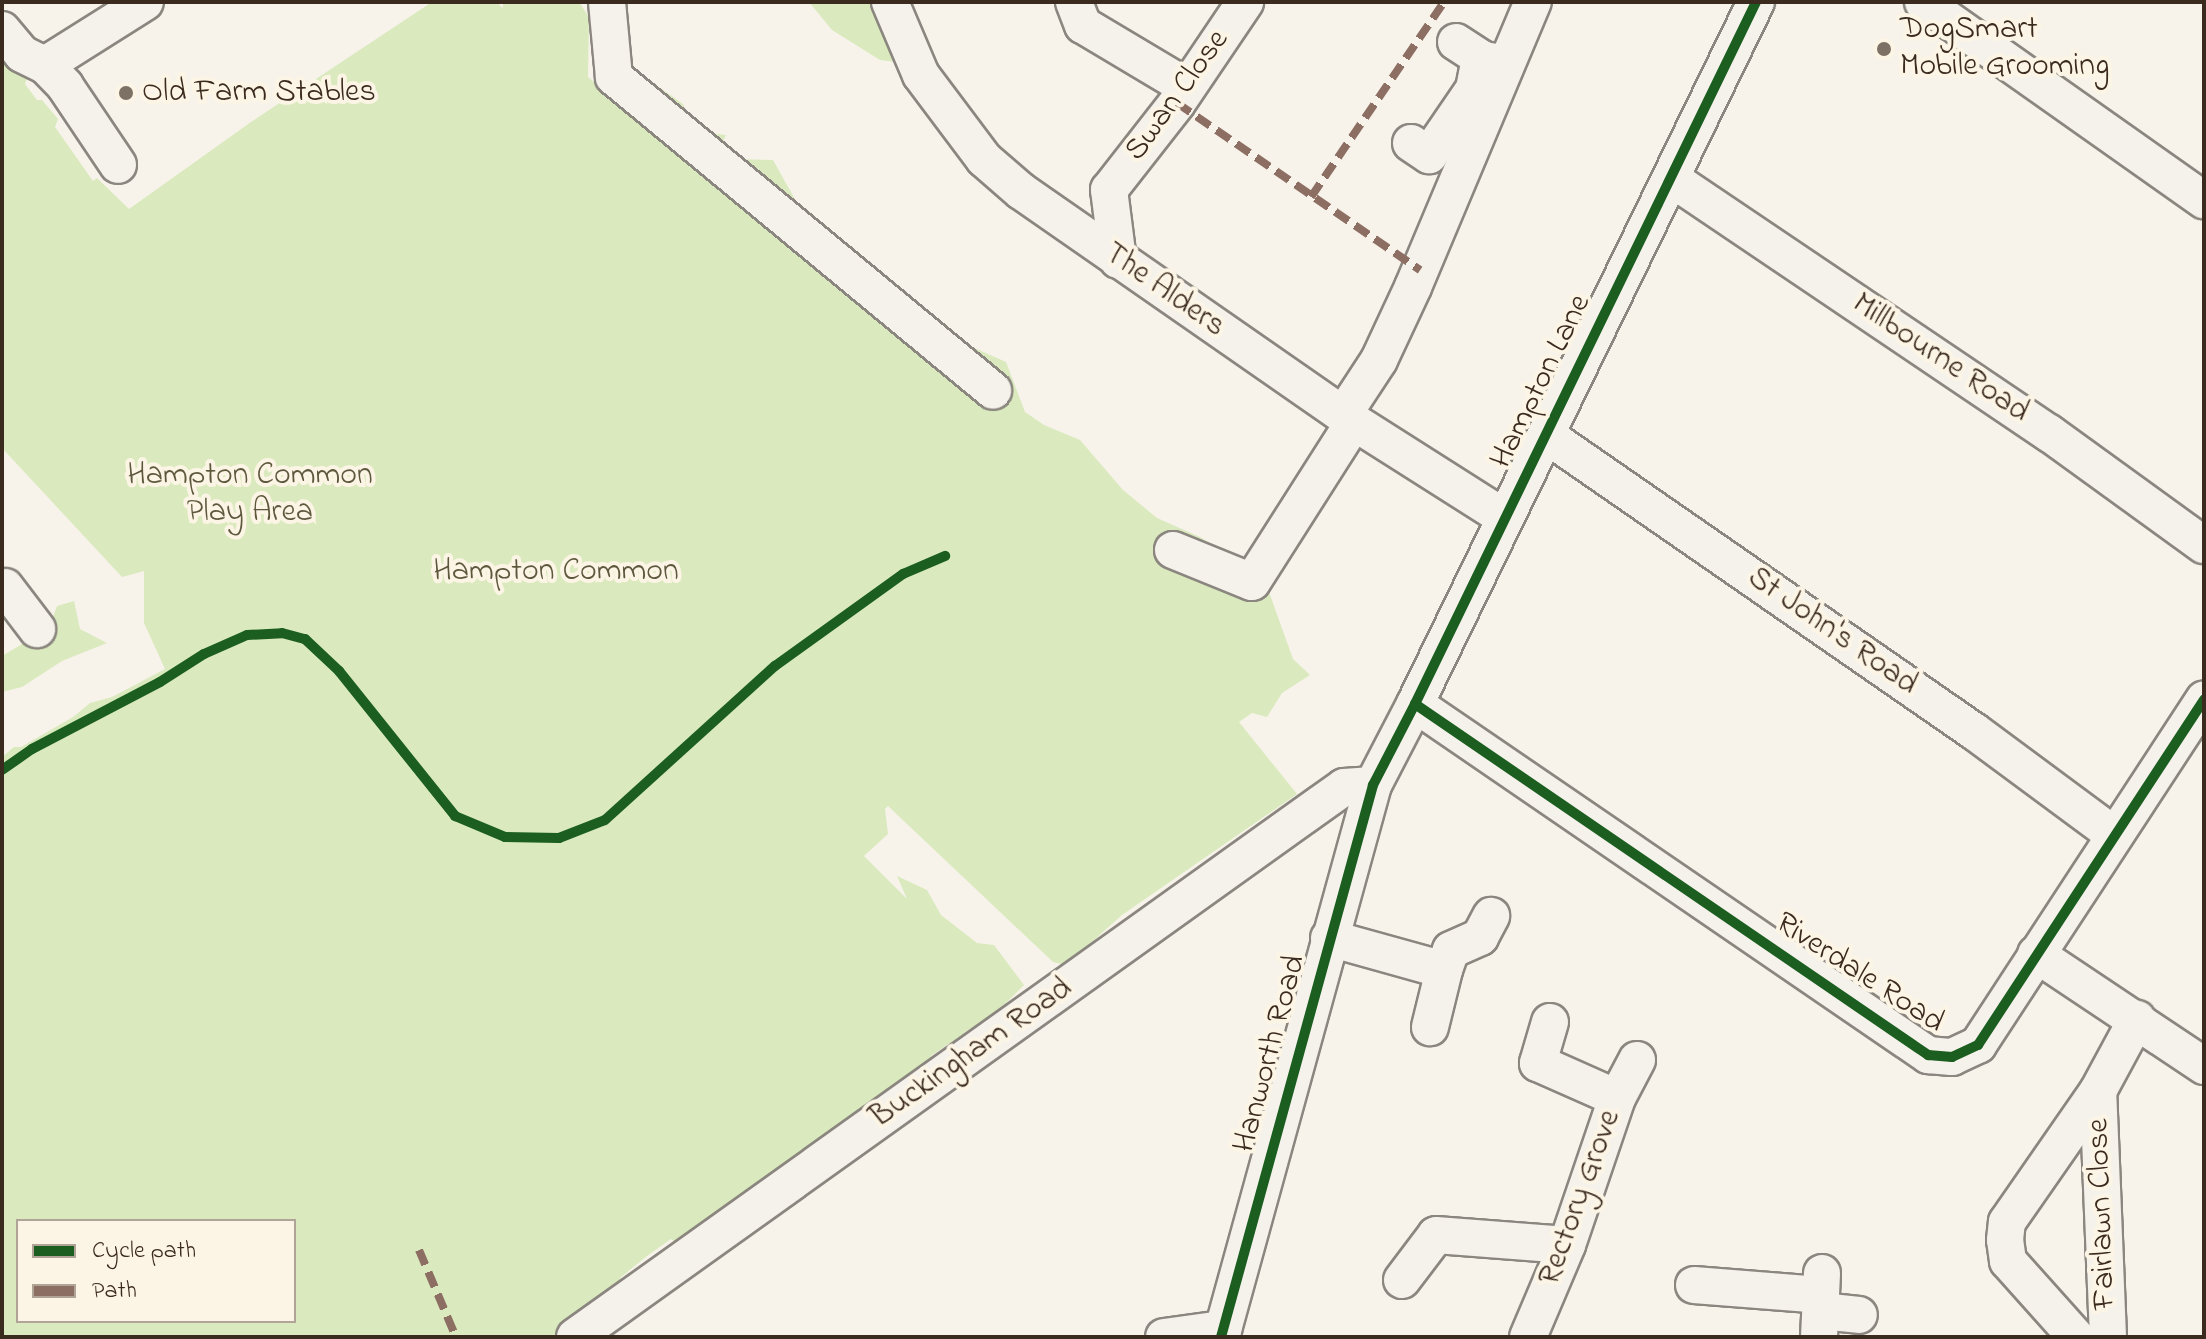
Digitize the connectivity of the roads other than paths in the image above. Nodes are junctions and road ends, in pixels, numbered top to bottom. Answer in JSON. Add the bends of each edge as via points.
{"nodes":[{"id":1,"x":145,"y":2,"type":"edge"},
{"id":2,"x":607,"y":2,"type":"edge"},
{"id":3,"x":890,"y":2,"type":"edge"},
{"id":4,"x":1074,"y":2,"type":"edge"},
{"id":5,"x":1245,"y":2,"type":"edge"},
{"id":6,"x":1533,"y":2,"type":"edge"},
{"id":7,"x":1756,"y":2,"type":"edge"},
{"id":8,"x":1923,"y":2,"type":"edge"},
{"id":9,"x":2,"y":30,"type":"edge"},
{"id":10,"x":1482,"y":55,"type":"junction"},
{"id":11,"x":45,"y":65,"type":"junction"},
{"id":12,"x":1187,"y":87,"type":"junction"},
{"id":13,"x":1411,"y":143,"type":"dead end"},
{"id":14,"x":118,"y":165,"type":"dead end"},
{"id":15,"x":1672,"y":179,"type":"junction"},
{"id":16,"x":1109,"y":190,"type":"junction"},
{"id":17,"x":2204,"y":200,"type":"edge"},
{"id":18,"x":1045,"y":207,"type":"junction"},
{"id":19,"x":1118,"y":260,"type":"junction"},
{"id":20,"x":993,"y":390,"type":"dead end"},
{"id":21,"x":1349,"y":419,"type":"junction"},
{"id":22,"x":1546,"y":435,"type":"junction"},
{"id":23,"x":1504,"y":517,"type":"junction"},
{"id":24,"x":2204,"y":545,"type":"edge"},
{"id":25,"x":1173,"y":550,"type":"dead end"},
{"id":26,"x":3,"y":587,"type":"edge"},
{"id":27,"x":37,"y":629,"type":"dead end"},
{"id":28,"x":2204,"y":699,"type":"edge"},
{"id":29,"x":1415,"y":704,"type":"junction"},
{"id":30,"x":1373,"y":785,"type":"junction"},
{"id":31,"x":2114,"y":835,"type":"junction"},
{"id":32,"x":1491,"y":916,"type":"dead end"},
{"id":33,"x":1329,"y":938,"type":"junction"},
{"id":34,"x":2036,"y":954,"type":"junction"},
{"id":35,"x":1444,"y":970,"type":"junction"},
{"id":36,"x":2137,"y":1019,"type":"junction"},
{"id":37,"x":1550,"y":1022,"type":"dead end"},
{"id":38,"x":1430,"y":1027,"type":"dead end"},
{"id":39,"x":1637,"y":1060,"type":"dead end"},
{"id":40,"x":2204,"y":1066,"type":"edge"},
{"id":41,"x":2098,"y":1091,"type":"junction"},
{"id":42,"x":1617,"y":1098,"type":"junction"},
{"id":43,"x":1567,"y":1245,"type":"junction"},
{"id":44,"x":1402,"y":1280,"type":"dead end"},
{"id":45,"x":1694,"y":1285,"type":"dead end"},
{"id":46,"x":1820,"y":1304,"type":"edge"},
{"id":47,"x":1859,"y":1315,"type":"dead end"},
{"id":48,"x":1222,"y":1333,"type":"edge"},
{"id":49,"x":588,"y":1334,"type":"edge"},
{"id":50,"x":1164,"y":1337,"type":"edge"},
{"id":51,"x":1528,"y":1337,"type":"edge"},
{"id":52,"x":2076,"y":1337,"type":"edge"},
{"id":53,"x":2108,"y":1337,"type":"edge"}],
"edges":[{"from":1,"to":11,"type":"street"},
{"from":2,"to":20,"type":"street","via":[[614,77]]},
{"from":3,"to":18,"type":"street","name":"The Alders","via":[[917,68],[984,159]]},
{"from":4,"to":12,"type":"street","via":[[1083,25]]},
{"from":5,"to":12,"type":"street","name":"Swan Close"},
{"from":6,"to":10,"type":"street"},
{"from":7,"to":15,"type":"street","name":"Hampton Lane"},
{"from":8,"to":17,"type":"street"},
{"from":9,"to":11,"type":"street","via":[[22,54]]},
{"from":10,"to":13,"type":"street","via":[[1474,89],[1429,155]]},
{"from":10,"to":21,"type":"street","via":[[1470,156]]},
{"from":11,"to":14,"type":"street"},
{"from":12,"to":16,"type":"street","name":"Swan Close"},
{"from":15,"to":22,"type":"street","name":"Hampton Lane"},
{"from":15,"to":24,"type":"street","name":"Millbourne Road","via":[[2049,433]]},
{"from":16,"to":18,"type":"street","name":"Swan Close"},
{"from":16,"to":19,"type":"street","name":"Swan Close"},
{"from":18,"to":19,"type":"street","name":"The Alders"},
{"from":19,"to":21,"type":"street","name":"The Alders"},
{"from":21,"to":23,"type":"street","name":"The Alders"},
{"from":21,"to":25,"type":"street","via":[[1252,582]]},
{"from":22,"to":23,"type":"street","name":"Hampton Lane"},
{"from":22,"to":31,"type":"street","name":"St John's Road","via":[[1975,732]]},
{"from":23,"to":29,"type":"street","name":"Hampton Lane"},
{"from":26,"to":27,"type":"street"},
{"from":28,"to":31,"type":"street","name":"Riverdale Road"},
{"from":29,"to":30,"type":"street","name":"Hampton Lane"},
{"from":29,"to":34,"type":"street","name":"Riverdale Road","via":[[1928,1055],[1952,1057],[1978,1045]]},
{"from":30,"to":33,"type":"street","name":"Hanworth Road"},
{"from":30,"to":49,"type":"street","name":"Buckingham Road","via":[[1344,787]]},
{"from":31,"to":34,"type":"street","name":"Riverdale Road"},
{"from":32,"to":35,"type":"street","via":[[1480,937],[1451,950]]},
{"from":33,"to":35,"type":"street"},
{"from":33,"to":48,"type":"street","name":"Hanworth Road"},
{"from":34,"to":36,"type":"street"},
{"from":35,"to":38,"type":"street"},
{"from":36,"to":40,"type":"street"},
{"from":36,"to":41,"type":"street","name":"Fairlawn Close"},
{"from":37,"to":42,"type":"street","via":[[1538,1063]]},
{"from":39,"to":42,"type":"street","name":"Rectory Grove"},
{"from":41,"to":52,"type":"street","name":"Fairlawn Close","via":[[2007,1222],[2005,1240],[2008,1261]]},
{"from":41,"to":53,"type":"street","name":"Fairlawn Close"},
{"from":42,"to":43,"type":"street","name":"Rectory Grove"},
{"from":43,"to":44,"type":"street","via":[[1436,1235]]},
{"from":43,"to":51,"type":"street","name":"Rectory Grove"},
{"from":45,"to":46,"type":"street"},
{"from":46,"to":47,"type":"street"},
{"from":48,"to":50,"type":"street"}]}
